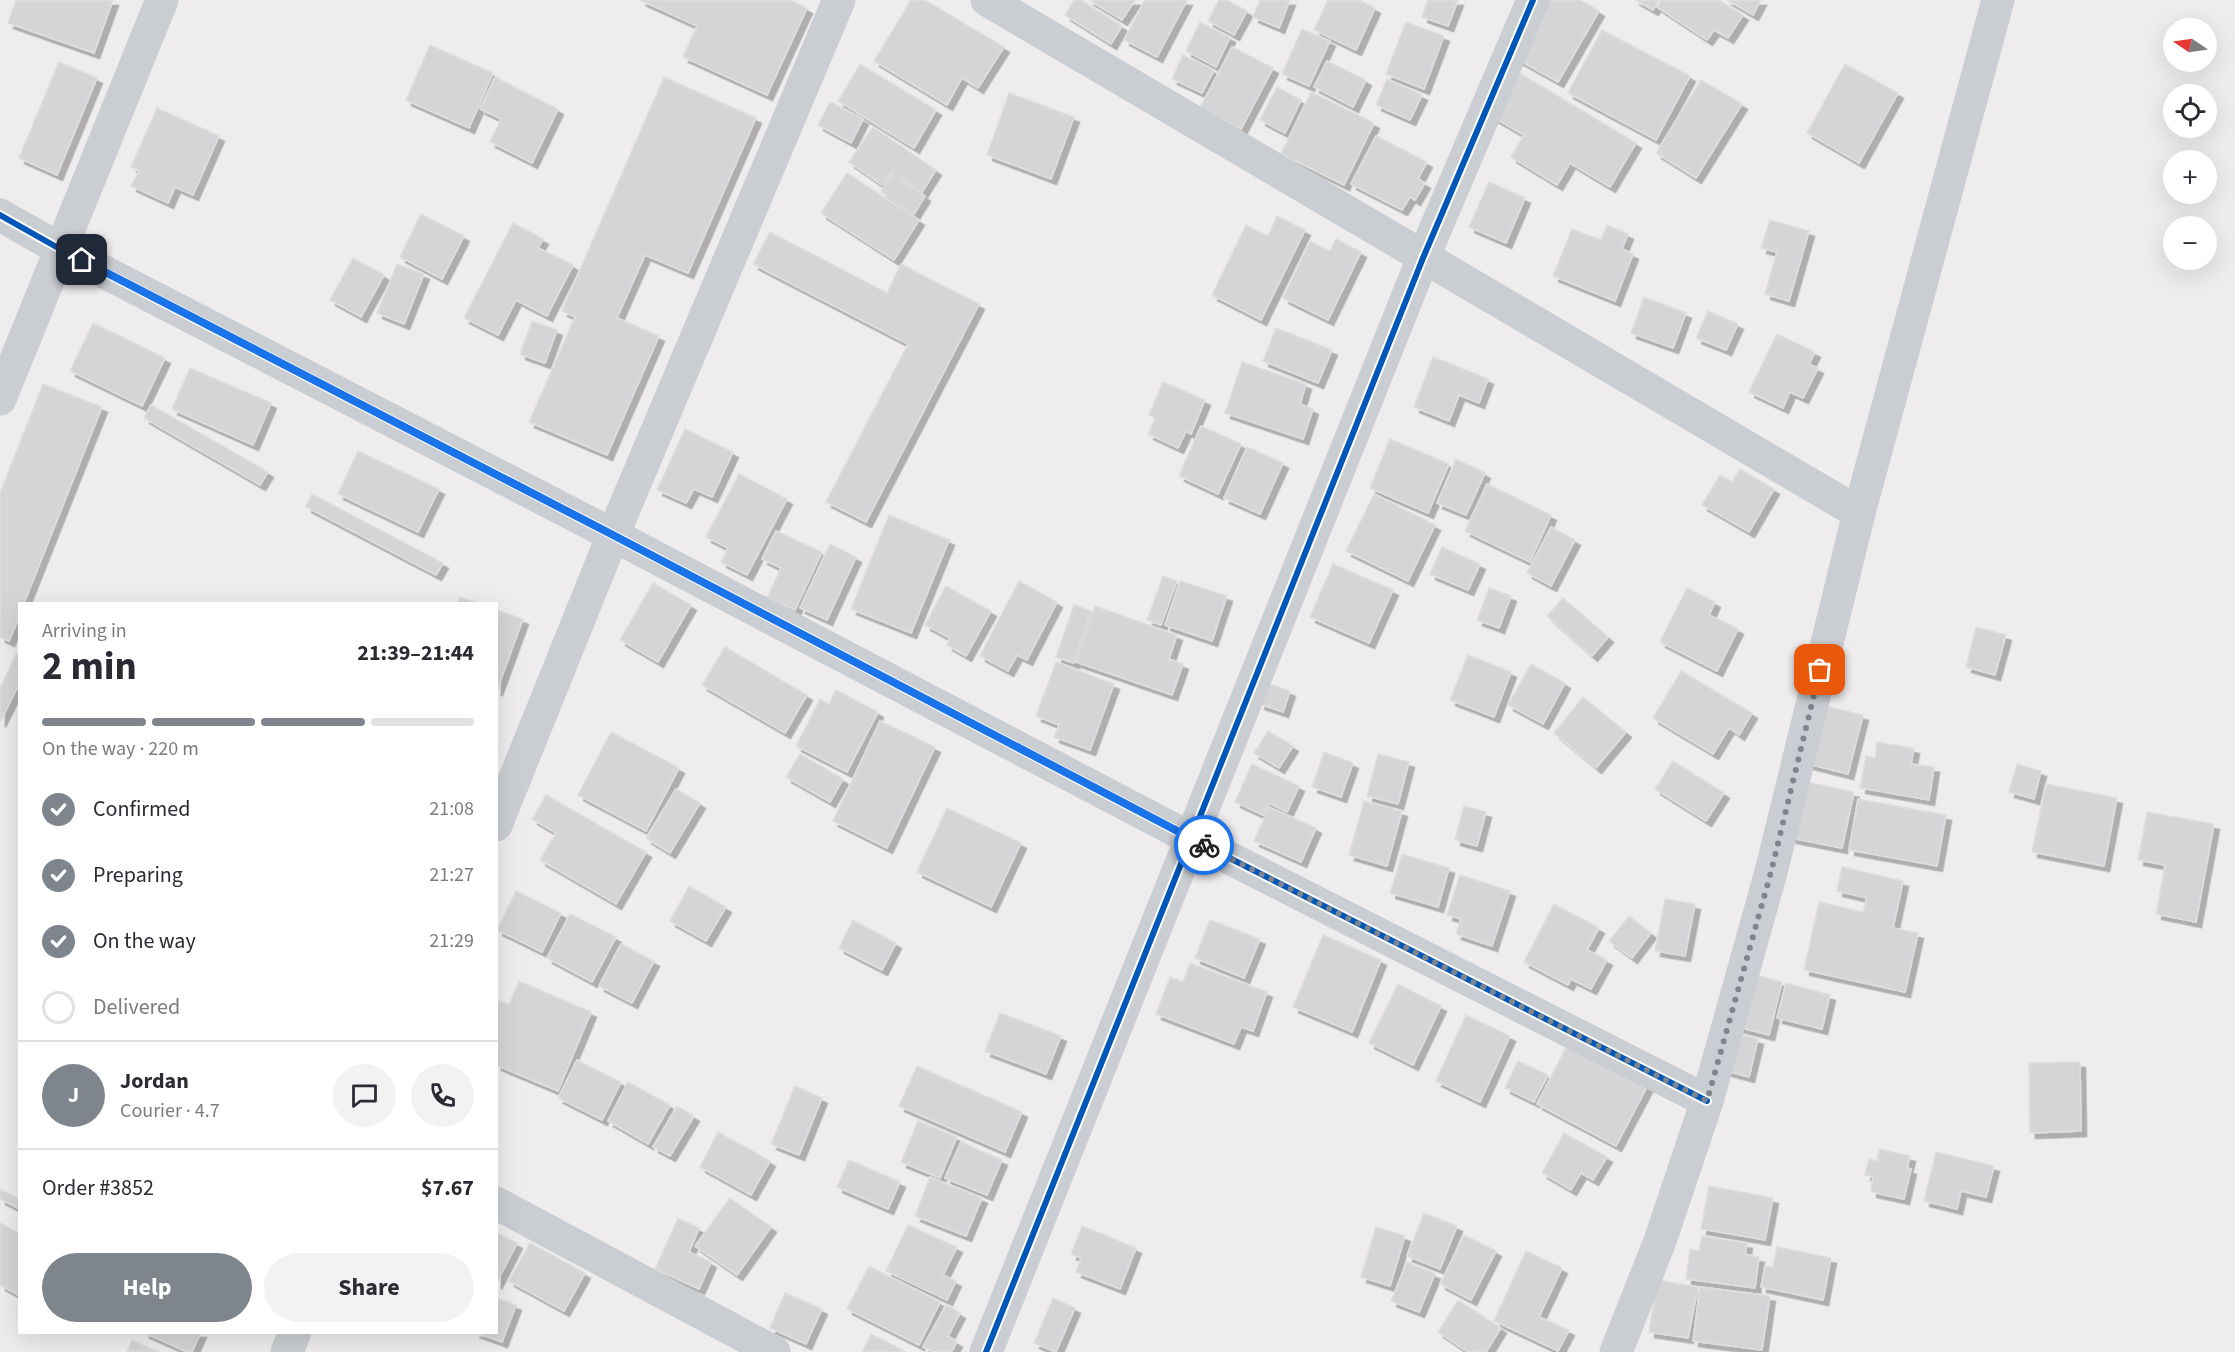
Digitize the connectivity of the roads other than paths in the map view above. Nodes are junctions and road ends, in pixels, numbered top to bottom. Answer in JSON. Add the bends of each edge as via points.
{"nodes":[{"id":1,"x":162,"y":0,"type":"edge"},
{"id":2,"x":839,"y":0,"type":"edge"},
{"id":3,"x":987,"y":0,"type":"edge"},
{"id":4,"x":1533,"y":0,"type":"edge"},
{"id":5,"x":1998,"y":0,"type":"edge"},
{"id":6,"x":0,"y":215,"type":"edge"},
{"id":7,"x":60,"y":249,"type":"junction"},
{"id":8,"x":1423,"y":258,"type":"junction"},
{"id":9,"x":0,"y":399,"type":"edge"},
{"id":10,"x":1859,"y":513,"type":"junction"},
{"id":11,"x":613,"y":535,"type":"junction"},
{"id":12,"x":498,"y":820,"type":"edge"},
{"id":13,"x":1190,"y":838,"type":"junction"},
{"id":14,"x":1707,"y":1101,"type":"junction"},
{"id":15,"x":498,"y":1204,"type":"edge"},
{"id":16,"x":293,"y":1334,"type":"edge"},
{"id":17,"x":287,"y":1352,"type":"edge"},
{"id":18,"x":774,"y":1352,"type":"edge"},
{"id":19,"x":986,"y":1352,"type":"edge"},
{"id":20,"x":1616,"y":1352,"type":"edge"}],
"edges":[{"from":1,"to":7,"type":"street"},
{"from":2,"to":11,"type":"street"},
{"from":3,"to":8,"type":"street"},
{"from":4,"to":8,"type":"street"},
{"from":5,"to":10,"type":"street"},
{"from":6,"to":7,"type":"street"},
{"from":7,"to":9,"type":"street"},
{"from":7,"to":11,"type":"street"},
{"from":8,"to":10,"type":"street"},
{"from":8,"to":13,"type":"street"},
{"from":10,"to":14,"type":"street","via":[[1771,872]]},
{"from":11,"to":12,"type":"street"},
{"from":11,"to":13,"type":"street"},
{"from":13,"to":14,"type":"street"},
{"from":13,"to":19,"type":"street"},
{"from":14,"to":20,"type":"street","via":[[1660,1241]]},
{"from":15,"to":18,"type":"street"},
{"from":16,"to":17,"type":"street"}]}
